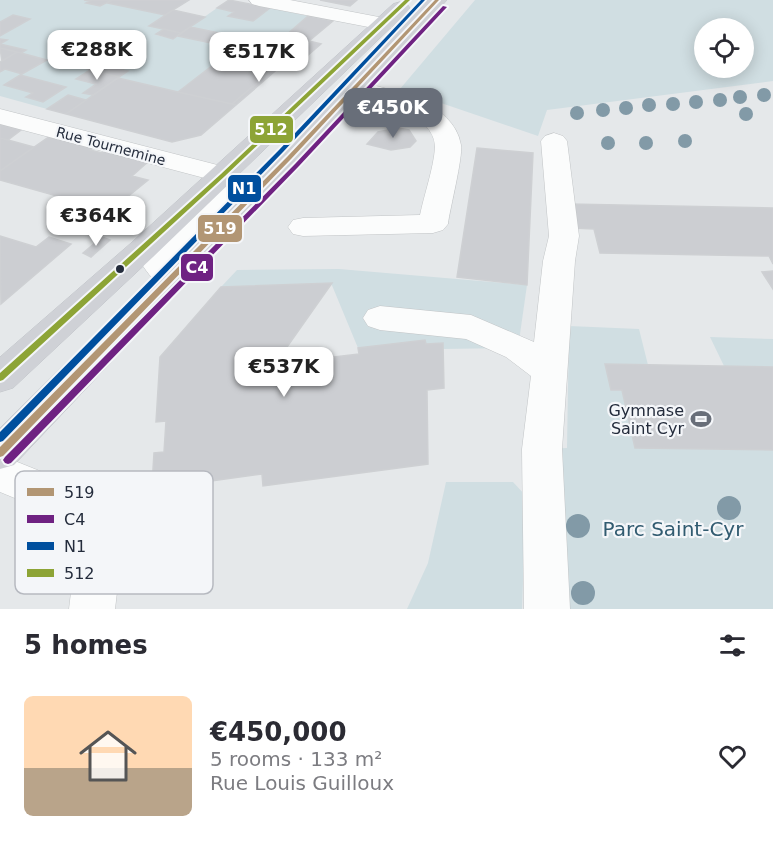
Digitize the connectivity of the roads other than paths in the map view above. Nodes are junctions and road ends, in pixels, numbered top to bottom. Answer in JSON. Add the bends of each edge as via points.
{"nodes":[{"id":1,"x":259,"y":0,"type":"edge"},
{"id":2,"x":408,"y":0,"type":"edge"},
{"id":3,"x":437,"y":0,"type":"edge"},
{"id":4,"x":384,"y":24,"type":"junction"},
{"id":5,"x":354,"y":88,"type":"junction"},
{"id":6,"x":0,"y":116,"type":"edge"},
{"id":7,"x":554,"y":141,"type":"dead end"},
{"id":8,"x":222,"y":175,"type":"junction"},
{"id":9,"x":303,"y":228,"type":"dead end"},
{"id":10,"x":171,"y":279,"type":"junction"},
{"id":11,"x":380,"y":318,"type":"dead end"},
{"id":12,"x":549,"y":371,"type":"junction"},
{"id":13,"x":0,"y":378,"type":"edge"},
{"id":14,"x":0,"y":453,"type":"edge"},
{"id":15,"x":0,"y":472,"type":"edge"},
{"id":16,"x":15,"y":480,"type":"edge"},
{"id":17,"x":94,"y":594,"type":"edge"},
{"id":18,"x":92,"y":609,"type":"edge"},
{"id":19,"x":547,"y":609,"type":"edge"}],
"edges":[{"from":1,"to":4,"type":"street"},
{"from":2,"to":4,"type":"main road"},
{"from":3,"to":5,"type":"main road"},
{"from":4,"to":8,"type":"main road"},
{"from":5,"to":9,"type":"street","via":[[422,111],[438,122],[445,133],[448,146],[433,224]]},
{"from":5,"to":10,"type":"main road"},
{"from":6,"to":8,"type":"street","name":"Rue Tournemine"},
{"from":7,"to":12,"type":"street","via":[[564,236]]},
{"from":8,"to":10,"type":"street","via":[[232,192],[159,266]]},
{"from":8,"to":13,"type":"main road"},
{"from":10,"to":14,"type":"main road"},
{"from":11,"to":12,"type":"street","via":[[471,327],[518,348]]},
{"from":12,"to":19,"type":"street","via":[[542,449]]},
{"from":15,"to":16,"type":"street"},
{"from":17,"to":18,"type":"street"}]}
